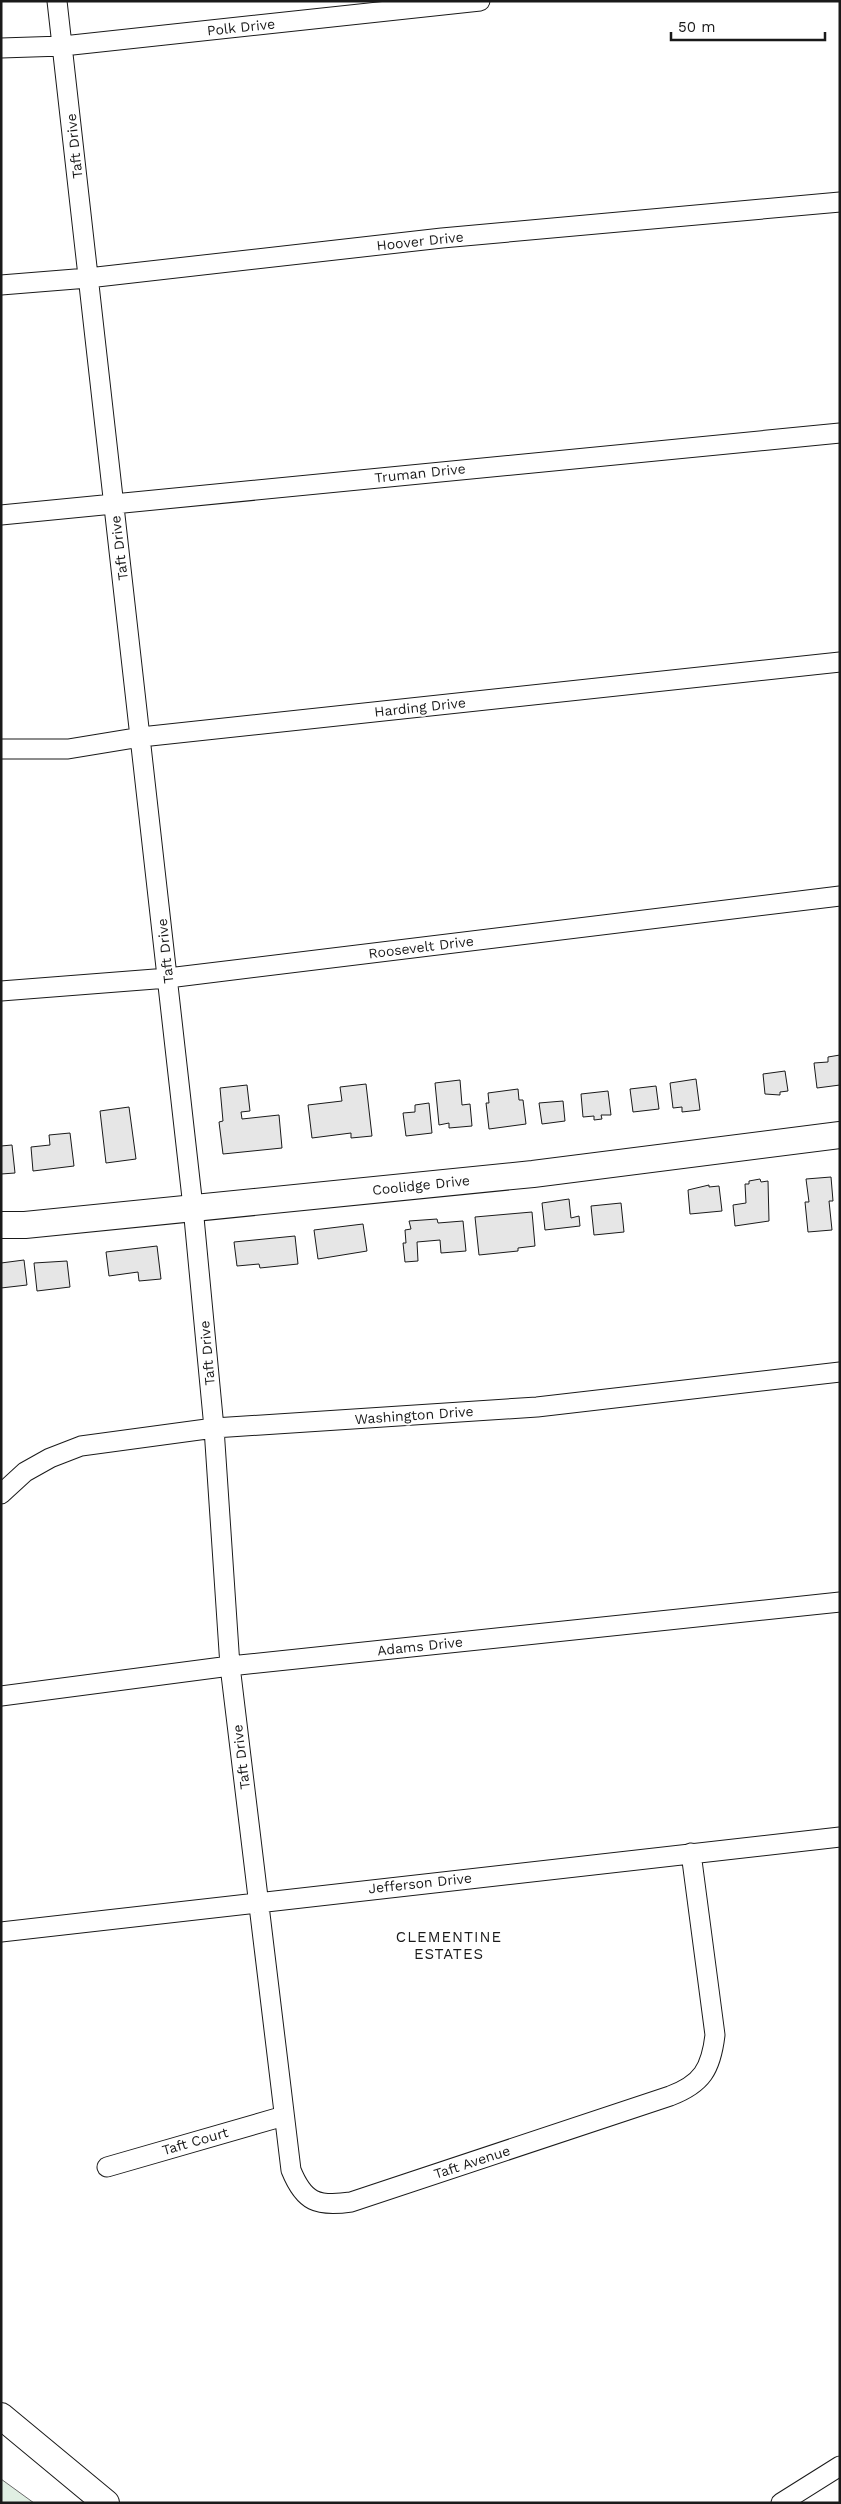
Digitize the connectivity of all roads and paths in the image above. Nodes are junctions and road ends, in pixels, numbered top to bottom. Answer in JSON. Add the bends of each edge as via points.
{"nodes":[{"id":1,"x":57,"y":1,"type":"edge"},
{"id":2,"x":480,"y":1,"type":"edge"},
{"id":3,"x":63,"y":46,"type":"junction"},
{"id":4,"x":1,"y":48,"type":"edge"},
{"id":5,"x":840,"y":202,"type":"edge"},
{"id":6,"x":88,"y":278,"type":"junction"},
{"id":7,"x":1,"y":285,"type":"edge"},
{"id":8,"x":840,"y":433,"type":"edge"},
{"id":9,"x":114,"y":505,"type":"junction"},
{"id":10,"x":1,"y":515,"type":"edge"},
{"id":11,"x":840,"y":662,"type":"edge"},
{"id":12,"x":141,"y":737,"type":"junction"},
{"id":13,"x":1,"y":749,"type":"edge"},
{"id":14,"x":840,"y":896,"type":"edge"},
{"id":15,"x":168,"y":978,"type":"junction"},
{"id":16,"x":1,"y":991,"type":"edge"},
{"id":17,"x":840,"y":1135,"type":"edge"},
{"id":18,"x":194,"y":1207,"type":"junction"},
{"id":19,"x":1,"y":1226,"type":"edge"},
{"id":20,"x":840,"y":1372,"type":"edge"},
{"id":21,"x":214,"y":1428,"type":"junction"},
{"id":22,"x":1,"y":1494,"type":"edge"},
{"id":23,"x":840,"y":1602,"type":"edge"},
{"id":24,"x":230,"y":1666,"type":"junction"},
{"id":25,"x":1,"y":1696,"type":"edge"},
{"id":26,"x":840,"y":1837,"type":"edge"},
{"id":27,"x":691,"y":1853,"type":"junction"},
{"id":28,"x":258,"y":1901,"type":"junction"},
{"id":29,"x":1,"y":1932,"type":"edge"},
{"id":30,"x":284,"y":2116,"type":"junction"},
{"id":31,"x":107,"y":2167,"type":"dead end"},
{"id":32,"x":1,"y":2416,"type":"edge"},
{"id":33,"x":840,"y":2466,"type":"edge"},
{"id":34,"x":106,"y":2503,"type":"edge"},
{"id":35,"x":781,"y":2503,"type":"edge"}],
"edges":[{"from":1,"to":3,"type":"street","name":"Taft Drive"},
{"from":2,"to":3,"type":"street","name":"Polk Drive"},
{"from":3,"to":4,"type":"street","name":"Polk Drive"},
{"from":3,"to":6,"type":"street","name":"Taft Drive"},
{"from":5,"to":6,"type":"street","name":"Hoover Drive","via":[[442,238]]},
{"from":6,"to":7,"type":"street","name":"Hoover Drive"},
{"from":6,"to":9,"type":"street","name":"Taft Drive"},
{"from":8,"to":9,"type":"street","name":"Truman Drive"},
{"from":9,"to":10,"type":"street","name":"Truman Drive"},
{"from":9,"to":12,"type":"street","name":"Taft Drive"},
{"from":11,"to":12,"type":"street","name":"Harding Drive"},
{"from":12,"to":13,"type":"street","name":"Harding Drive","via":[[68,749]]},
{"from":12,"to":15,"type":"street","name":"Taft Drive"},
{"from":14,"to":15,"type":"street","name":"Roosevelt Drive"},
{"from":15,"to":16,"type":"street","name":"Roosevelt Drive"},
{"from":15,"to":18,"type":"street","name":"Taft Drive"},
{"from":17,"to":18,"type":"street","name":"Coolidge Drive","via":[[534,1174]]},
{"from":18,"to":19,"type":"street","name":"Coolidge Drive"},
{"from":18,"to":21,"type":"street","name":"Taft Drive"},
{"from":20,"to":21,"type":"street","name":"Washington Drive","via":[[537,1407]]},
{"from":21,"to":22,"type":"street","name":"Washington Drive","via":[[81,1446],[25,1472]]},
{"from":21,"to":24,"type":"street","name":"Taft Drive"},
{"from":23,"to":24,"type":"street","name":"Adams Drive"},
{"from":24,"to":25,"type":"street","name":"Adams Drive"},
{"from":24,"to":28,"type":"street","name":"Taft Drive"},
{"from":26,"to":27,"type":"street","name":"Jefferson Drive"},
{"from":27,"to":28,"type":"street","name":"Jefferson Drive"},
{"from":27,"to":30,"type":"street","name":"Taft Avenue","via":[[715,2035],[707,2068],[687,2090],[337,2204],[310,2198],[298,2188],[291,2170]]},
{"from":28,"to":29,"type":"street","name":"Jefferson Drive"},
{"from":28,"to":30,"type":"street","name":"Taft Avenue"},
{"from":30,"to":31,"type":"street","name":"Taft Court"},
{"from":32,"to":34,"type":"street"},
{"from":33,"to":35,"type":"street"}]}
